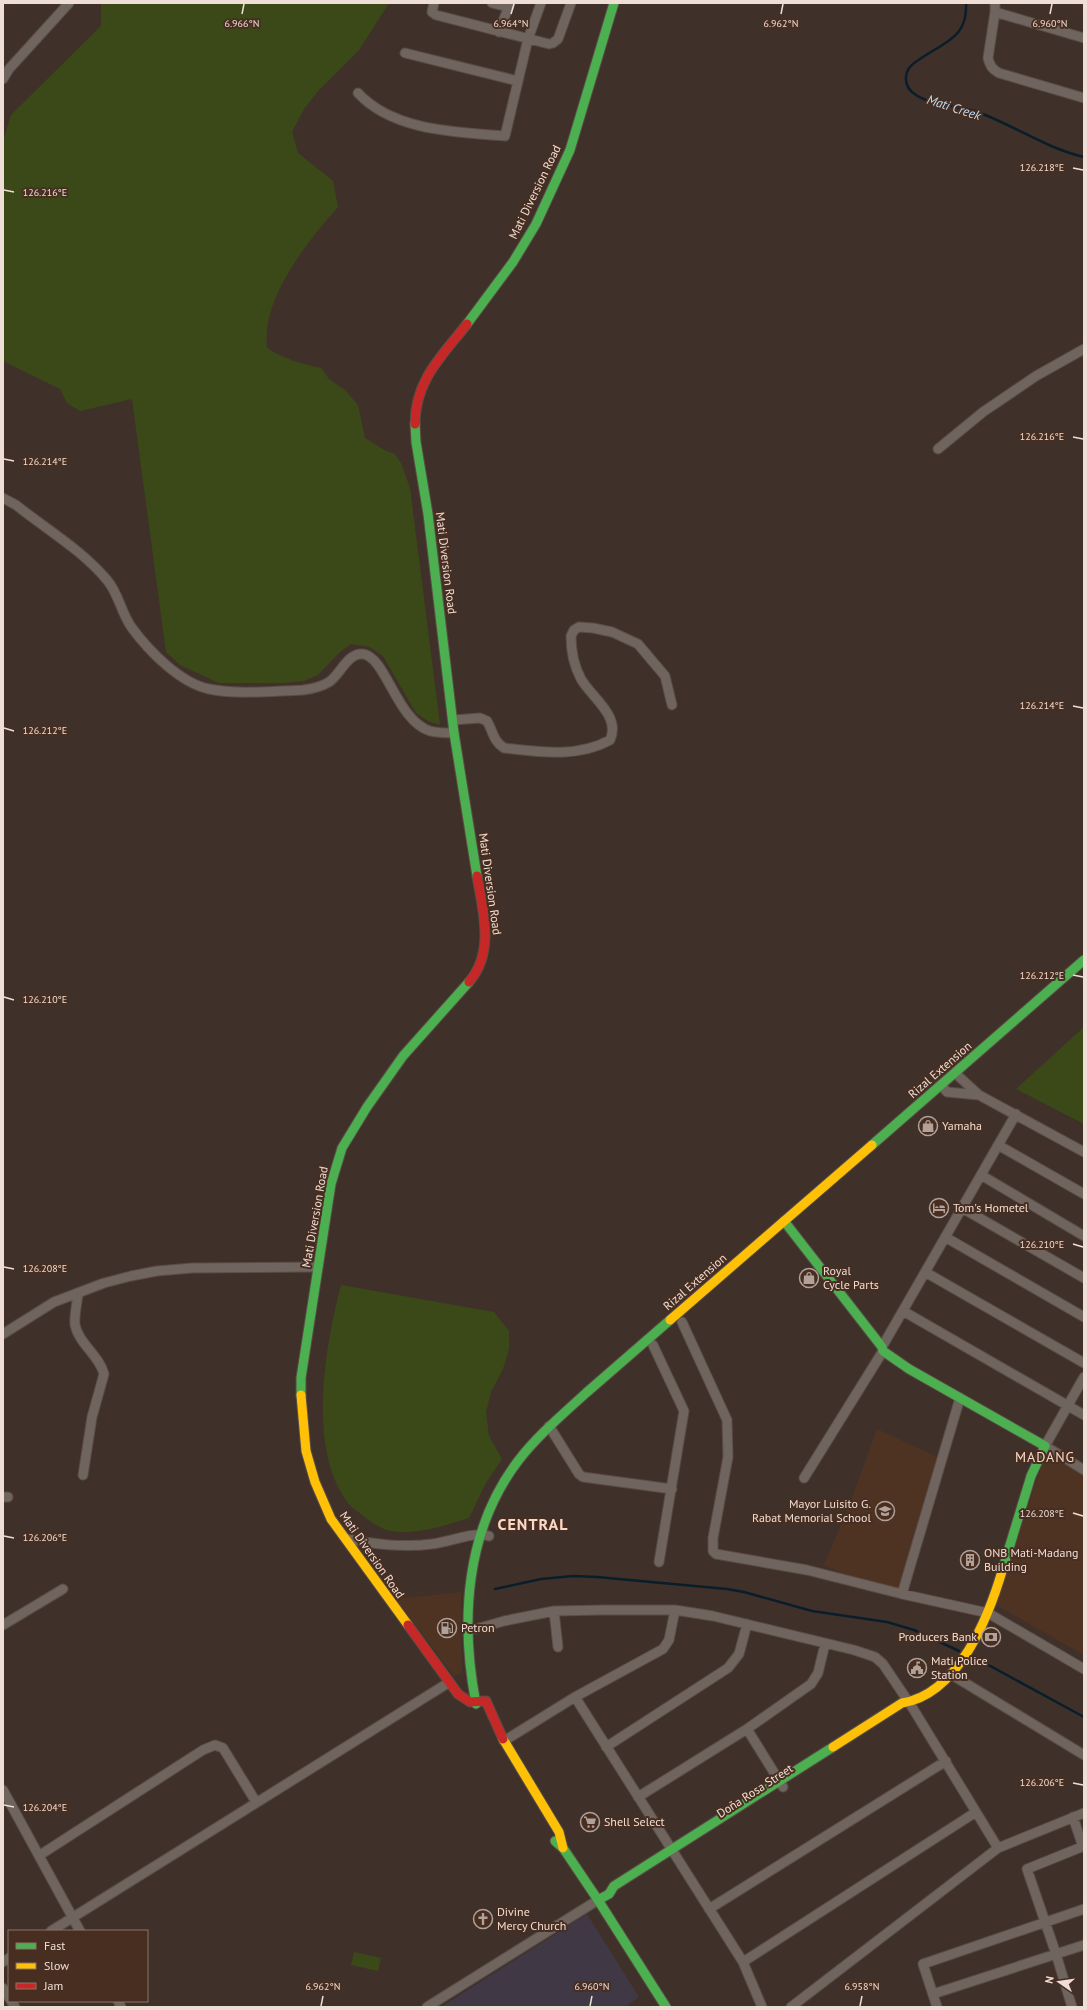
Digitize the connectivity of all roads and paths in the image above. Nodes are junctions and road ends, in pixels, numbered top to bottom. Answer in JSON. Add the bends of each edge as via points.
{"nodes":[{"id":1,"x":69,"y":3,"type":"edge"},
{"id":2,"x":434,"y":3,"type":"edge"},
{"id":3,"x":492,"y":3,"type":"edge"},
{"id":4,"x":541,"y":3,"type":"edge"},
{"id":5,"x":571,"y":3,"type":"edge"},
{"id":6,"x":614,"y":3,"type":"edge"},
{"id":7,"x":509,"y":5,"type":"edge"},
{"id":8,"x":995,"y":8,"type":"edge"},
{"id":9,"x":499,"y":32,"type":"junction"},
{"id":10,"x":1084,"y":38,"type":"edge"},
{"id":11,"x":528,"y":39,"type":"junction"},
{"id":12,"x":405,"y":53,"type":"dead end"},
{"id":13,"x":3,"y":79,"type":"edge"},
{"id":14,"x":518,"y":81,"type":"junction"},
{"id":15,"x":358,"y":93,"type":"dead end"},
{"id":16,"x":1084,"y":98,"type":"edge"},
{"id":17,"x":1084,"y":349,"type":"edge"},
{"id":18,"x":938,"y":449,"type":"dead end"},
{"id":19,"x":3,"y":498,"type":"edge"},
{"id":20,"x":672,"y":705,"type":"dead end"},
{"id":21,"x":453,"y":720,"type":"junction"},
{"id":22,"x":454,"y":733,"type":"junction"},
{"id":23,"x":1084,"y":960,"type":"edge"},
{"id":24,"x":1084,"y":972,"type":"edge"},
{"id":25,"x":958,"y":1076,"type":"junction"},
{"id":26,"x":944,"y":1088,"type":"junction"},
{"id":27,"x":979,"y":1095,"type":"junction"},
{"id":28,"x":1016,"y":1114,"type":"junction"},
{"id":29,"x":998,"y":1145,"type":"junction"},
{"id":30,"x":1084,"y":1152,"type":"edge"},
{"id":31,"x":980,"y":1175,"type":"junction"},
{"id":32,"x":1084,"y":1194,"type":"edge"},
{"id":33,"x":962,"y":1208,"type":"junction"},
{"id":34,"x":787,"y":1225,"type":"junction"},
{"id":35,"x":1084,"y":1236,"type":"edge"},
{"id":36,"x":945,"y":1237,"type":"junction"},
{"id":37,"x":318,"y":1267,"type":"junction"},
{"id":38,"x":925,"y":1272,"type":"junction"},
{"id":39,"x":1084,"y":1278,"type":"edge"},
{"id":40,"x":78,"y":1294,"type":"junction"},
{"id":41,"x":903,"y":1311,"type":"junction"},
{"id":42,"x":1084,"y":1317,"type":"edge"},
{"id":43,"x":682,"y":1322,"type":"junction"},
{"id":44,"x":3,"y":1334,"type":"edge"},
{"id":45,"x":653,"y":1345,"type":"junction"},
{"id":46,"x":883,"y":1349,"type":"junction"},
{"id":47,"x":1084,"y":1364,"type":"edge"},
{"id":48,"x":1084,"y":1377,"type":"edge"},
{"id":49,"x":960,"y":1398,"type":"junction"},
{"id":50,"x":1068,"y":1405,"type":"junction"},
{"id":51,"x":1084,"y":1415,"type":"edge"},
{"id":52,"x":552,"y":1430,"type":"junction"},
{"id":53,"x":1044,"y":1446,"type":"junction"},
{"id":54,"x":1084,"y":1470,"type":"edge"},
{"id":55,"x":84,"y":1475,"type":"dead end"},
{"id":56,"x":804,"y":1478,"type":"dead end"},
{"id":57,"x":672,"y":1489,"type":"junction"},
{"id":58,"x":485,"y":1535,"type":"junction"},
{"id":59,"x":345,"y":1539,"type":"junction"},
{"id":60,"x":659,"y":1562,"type":"dead end"},
{"id":61,"x":63,"y":1589,"type":"dead end"},
{"id":62,"x":902,"y":1594,"type":"junction"},
{"id":63,"x":675,"y":1610,"type":"junction"},
{"id":64,"x":554,"y":1612,"type":"junction"},
{"id":65,"x":988,"y":1613,"type":"junction"},
{"id":66,"x":747,"y":1624,"type":"junction"},
{"id":67,"x":3,"y":1625,"type":"edge"},
{"id":68,"x":476,"y":1629,"type":"junction"},
{"id":69,"x":825,"y":1644,"type":"junction"},
{"id":70,"x":558,"y":1647,"type":"dead end"},
{"id":71,"x":1084,"y":1669,"type":"edge"},
{"id":72,"x":952,"y":1675,"type":"junction"},
{"id":73,"x":448,"y":1683,"type":"junction"},
{"id":74,"x":575,"y":1697,"type":"junction"},
{"id":75,"x":486,"y":1701,"type":"junction"},
{"id":76,"x":909,"y":1702,"type":"junction"},
{"id":77,"x":476,"y":1704,"type":"junction"},
{"id":78,"x":480,"y":1715,"type":"dead end"},
{"id":79,"x":747,"y":1729,"type":"junction"},
{"id":80,"x":504,"y":1741,"type":"junction"},
{"id":81,"x":606,"y":1747,"type":"junction"},
{"id":82,"x":1084,"y":1756,"type":"edge"},
{"id":83,"x":946,"y":1761,"type":"junction"},
{"id":84,"x":781,"y":1784,"type":"junction"},
{"id":85,"x":3,"y":1790,"type":"edge"},
{"id":86,"x":638,"y":1797,"type":"junction"},
{"id":87,"x":256,"y":1802,"type":"junction"},
{"id":88,"x":544,"y":1807,"type":"junction"},
{"id":89,"x":535,"y":1812,"type":"dead end"},
{"id":90,"x":976,"y":1812,"type":"junction"},
{"id":91,"x":1084,"y":1813,"type":"edge"},
{"id":92,"x":1073,"y":1817,"type":"junction"},
{"id":93,"x":550,"y":1837,"type":"dead end"},
{"id":94,"x":1083,"y":1846,"type":"edge"},
{"id":95,"x":563,"y":1848,"type":"junction"},
{"id":96,"x":998,"y":1848,"type":"junction"},
{"id":97,"x":673,"y":1853,"type":"junction"},
{"id":98,"x":40,"y":1855,"type":"junction"},
{"id":99,"x":598,"y":1900,"type":"junction"},
{"id":100,"x":1084,"y":1909,"type":"edge"},
{"id":101,"x":709,"y":1910,"type":"junction"},
{"id":102,"x":73,"y":1917,"type":"junction"},
{"id":103,"x":1045,"y":1922,"type":"junction"},
{"id":104,"x":53,"y":1930,"type":"edge"},
{"id":105,"x":80,"y":1930,"type":"edge"},
{"id":106,"x":1084,"y":1945,"type":"edge"},
{"id":107,"x":1056,"y":1954,"type":"junction"},
{"id":108,"x":743,"y":1962,"type":"junction"},
{"id":109,"x":933,"y":1994,"type":"junction"},
{"id":110,"x":427,"y":2007,"type":"edge"},
{"id":111,"x":666,"y":2007,"type":"edge"},
{"id":112,"x":762,"y":2007,"type":"edge"},
{"id":113,"x":791,"y":2007,"type":"edge"},
{"id":114,"x":936,"y":2007,"type":"edge"},
{"id":115,"x":1072,"y":2007,"type":"edge"}],
"edges":[{"from":1,"to":13,"type":"street","via":[[9,69]]},
{"from":2,"to":9,"type":"street","via":[[432,12],[436,15]]},
{"from":3,"to":7,"type":"street"},
{"from":4,"to":11,"type":"street"},
{"from":5,"to":11,"type":"street","via":[[556,41],[550,44]]},
{"from":6,"to":21,"type":"main road","name":"Mati Diversion Road","via":[[570,150],[536,224],[486,300],[429,372],[416,404],[416,442],[429,522]]},
{"from":7,"to":9,"type":"street"},
{"from":8,"to":10,"type":"street"},
{"from":8,"to":16,"type":"street","via":[[988,58],[993,70]]},
{"from":9,"to":11,"type":"street"},
{"from":11,"to":14,"type":"street"},
{"from":12,"to":14,"type":"street"},
{"from":14,"to":15,"type":"street","via":[[504,136],[458,132],[421,125],[375,109]]},
{"from":17,"to":18,"type":"street","via":[[1036,376],[995,404]]},
{"from":19,"to":22,"type":"street","via":[[16,505],[94,565],[116,593],[130,626],[160,660],[196,684],[208,689],[227,691],[315,688],[329,682],[348,660],[364,654],[372,658],[406,713],[417,724],[429,730]]},
{"from":20,"to":21,"type":"street","via":[[665,676],[638,644],[612,632],[579,627],[571,636],[575,662],[580,678],[613,724],[610,740],[589,749],[559,752],[504,748],[493,738],[487,721],[480,718]]},
{"from":21,"to":22,"type":"main road","name":"Mati Diversion Road"},
{"from":22,"to":37,"type":"main road","name":"Mati Diversion Road","via":[[485,923],[482,962],[467,986],[403,1056],[342,1148],[331,1184]]},
{"from":23,"to":25,"type":"main road","name":"Rizal Extension"},
{"from":24,"to":25,"type":"main road","name":"Rizal Extension"},
{"from":25,"to":26,"type":"main road","name":"Rizal Extension"},
{"from":25,"to":27,"type":"street"},
{"from":26,"to":27,"type":"street"},
{"from":26,"to":34,"type":"main road","name":"Rizal Extension"},
{"from":27,"to":28,"type":"street"},
{"from":28,"to":29,"type":"street"},
{"from":28,"to":30,"type":"street"},
{"from":29,"to":31,"type":"street"},
{"from":29,"to":32,"type":"street"},
{"from":31,"to":33,"type":"street"},
{"from":31,"to":35,"type":"street"},
{"from":33,"to":36,"type":"street"},
{"from":33,"to":39,"type":"street"},
{"from":34,"to":43,"type":"main road","name":"Rizal Extension"},
{"from":34,"to":46,"type":"main road"},
{"from":34,"to":52,"type":"main road","name":"Rizal Extension","via":[[648,1338]]},
{"from":36,"to":38,"type":"street"},
{"from":36,"to":42,"type":"street"},
{"from":37,"to":40,"type":"street","via":[[228,1267],[157,1271],[104,1283]]},
{"from":37,"to":59,"type":"main road","name":"Mati Diversion Road","via":[[301,1378],[302,1429],[310,1468],[319,1492],[331,1519]]},
{"from":38,"to":41,"type":"street"},
{"from":38,"to":47,"type":"street"},
{"from":40,"to":44,"type":"street","via":[[54,1302]]},
{"from":40,"to":55,"type":"street","via":[[76,1326],[104,1374],[92,1417]]},
{"from":41,"to":46,"type":"street"},
{"from":41,"to":50,"type":"street"},
{"from":43,"to":45,"type":"main road","name":"Rizal Extension"},
{"from":43,"to":62,"type":"street","via":[[727,1420],[728,1457],[712,1551],[716,1554],[807,1570]]},
{"from":45,"to":52,"type":"main road","name":"Rizal Extension"},
{"from":45,"to":57,"type":"street","via":[[684,1411]]},
{"from":46,"to":49,"type":"main road","via":[[900,1363]]},
{"from":46,"to":56,"type":"street"},
{"from":48,"to":50,"type":"street","name":"Doña Rosa Street"},
{"from":49,"to":53,"type":"main road"},
{"from":49,"to":62,"type":"street"},
{"from":50,"to":51,"type":"street"},
{"from":50,"to":53,"type":"street","name":"Doña Rosa Street"},
{"from":52,"to":57,"type":"street","via":[[583,1477]]},
{"from":52,"to":58,"type":"main road","name":"Rizal Extension","via":[[517,1478]]},
{"from":53,"to":54,"type":"street"},
{"from":53,"to":65,"type":"main road","name":"Doña Rosa Street","via":[[1030,1476]]},
{"from":57,"to":60,"type":"street"},
{"from":58,"to":59,"type":"street","via":[[414,1546],[381,1545]]},
{"from":58,"to":68,"type":"main road","name":"Rizal Extension"},
{"from":58,"to":77,"type":"main road","name":"Rizal Extension","via":[[471,1577],[466,1625],[469,1672]]},
{"from":59,"to":73,"type":"main road","name":"Mati Diversion Road"},
{"from":61,"to":67,"type":"street"},
{"from":62,"to":65,"type":"street"},
{"from":63,"to":64,"type":"street"},
{"from":63,"to":66,"type":"street"},
{"from":63,"to":74,"type":"street","via":[[669,1640],[663,1650]]},
{"from":64,"to":68,"type":"street"},
{"from":64,"to":70,"type":"street"},
{"from":65,"to":71,"type":"street"},
{"from":65,"to":72,"type":"main road","name":"Doña Rosa Street","via":[[967,1654]]},
{"from":66,"to":69,"type":"street"},
{"from":66,"to":81,"type":"street","via":[[739,1654],[728,1668]]},
{"from":68,"to":75,"type":"main road","name":"Rizal Extension","via":[[477,1657]]},
{"from":69,"to":76,"type":"street","via":[[875,1657]]},
{"from":69,"to":79,"type":"street","via":[[818,1673],[811,1684]]},
{"from":72,"to":76,"type":"main road","name":"Doña Rosa Street"},
{"from":72,"to":82,"type":"street"},
{"from":73,"to":77,"type":"main road","name":"Mati Diversion Road","via":[[464,1699]]},
{"from":73,"to":87,"type":"street"},
{"from":74,"to":80,"type":"street"},
{"from":74,"to":81,"type":"street"},
{"from":75,"to":77,"type":"main road"},
{"from":75,"to":80,"type":"main road","name":"Rizal Extension"},
{"from":76,"to":83,"type":"street"},
{"from":76,"to":84,"type":"main road","name":"Doña Rosa Street","via":[[902,1703]]},
{"from":77,"to":78,"type":"main road","name":"Rizal Extension"},
{"from":79,"to":84,"type":"street"},
{"from":79,"to":86,"type":"street"},
{"from":80,"to":88,"type":"main road","name":"Rizal Extension"},
{"from":81,"to":86,"type":"street"},
{"from":83,"to":90,"type":"street"},
{"from":83,"to":101,"type":"street"},
{"from":84,"to":97,"type":"main road","name":"Doña Rosa Street"},
{"from":85,"to":98,"type":"street"},
{"from":86,"to":97,"type":"street"},
{"from":87,"to":98,"type":"street","via":[[223,1748],[215,1745],[198,1753]]},
{"from":87,"to":102,"type":"street"},
{"from":88,"to":89,"type":"main road"},
{"from":88,"to":95,"type":"main road","name":"Rizal Extension","via":[[560,1832]]},
{"from":90,"to":96,"type":"street"},
{"from":90,"to":108,"type":"street"},
{"from":91,"to":92,"type":"street"},
{"from":92,"to":94,"type":"street"},
{"from":92,"to":96,"type":"street"},
{"from":93,"to":95,"type":"main road"},
{"from":94,"to":103,"type":"street","via":[[1027,1869]]},
{"from":95,"to":99,"type":"main road"},
{"from":96,"to":113,"type":"street"},
{"from":97,"to":99,"type":"main road","name":"Doña Rosa Street","via":[[614,1886],[609,1894]]},
{"from":97,"to":101,"type":"street"},
{"from":98,"to":102,"type":"street"},
{"from":99,"to":110,"type":"street"},
{"from":99,"to":111,"type":"main road"},
{"from":100,"to":103,"type":"street"},
{"from":101,"to":108,"type":"street"},
{"from":102,"to":104,"type":"street"},
{"from":102,"to":105,"type":"street"},
{"from":103,"to":107,"type":"street"},
{"from":103,"to":109,"type":"street","via":[[923,1964]]},
{"from":106,"to":107,"type":"street"},
{"from":107,"to":109,"type":"street"},
{"from":107,"to":115,"type":"street"},
{"from":108,"to":112,"type":"street"},
{"from":109,"to":114,"type":"street"}]}
